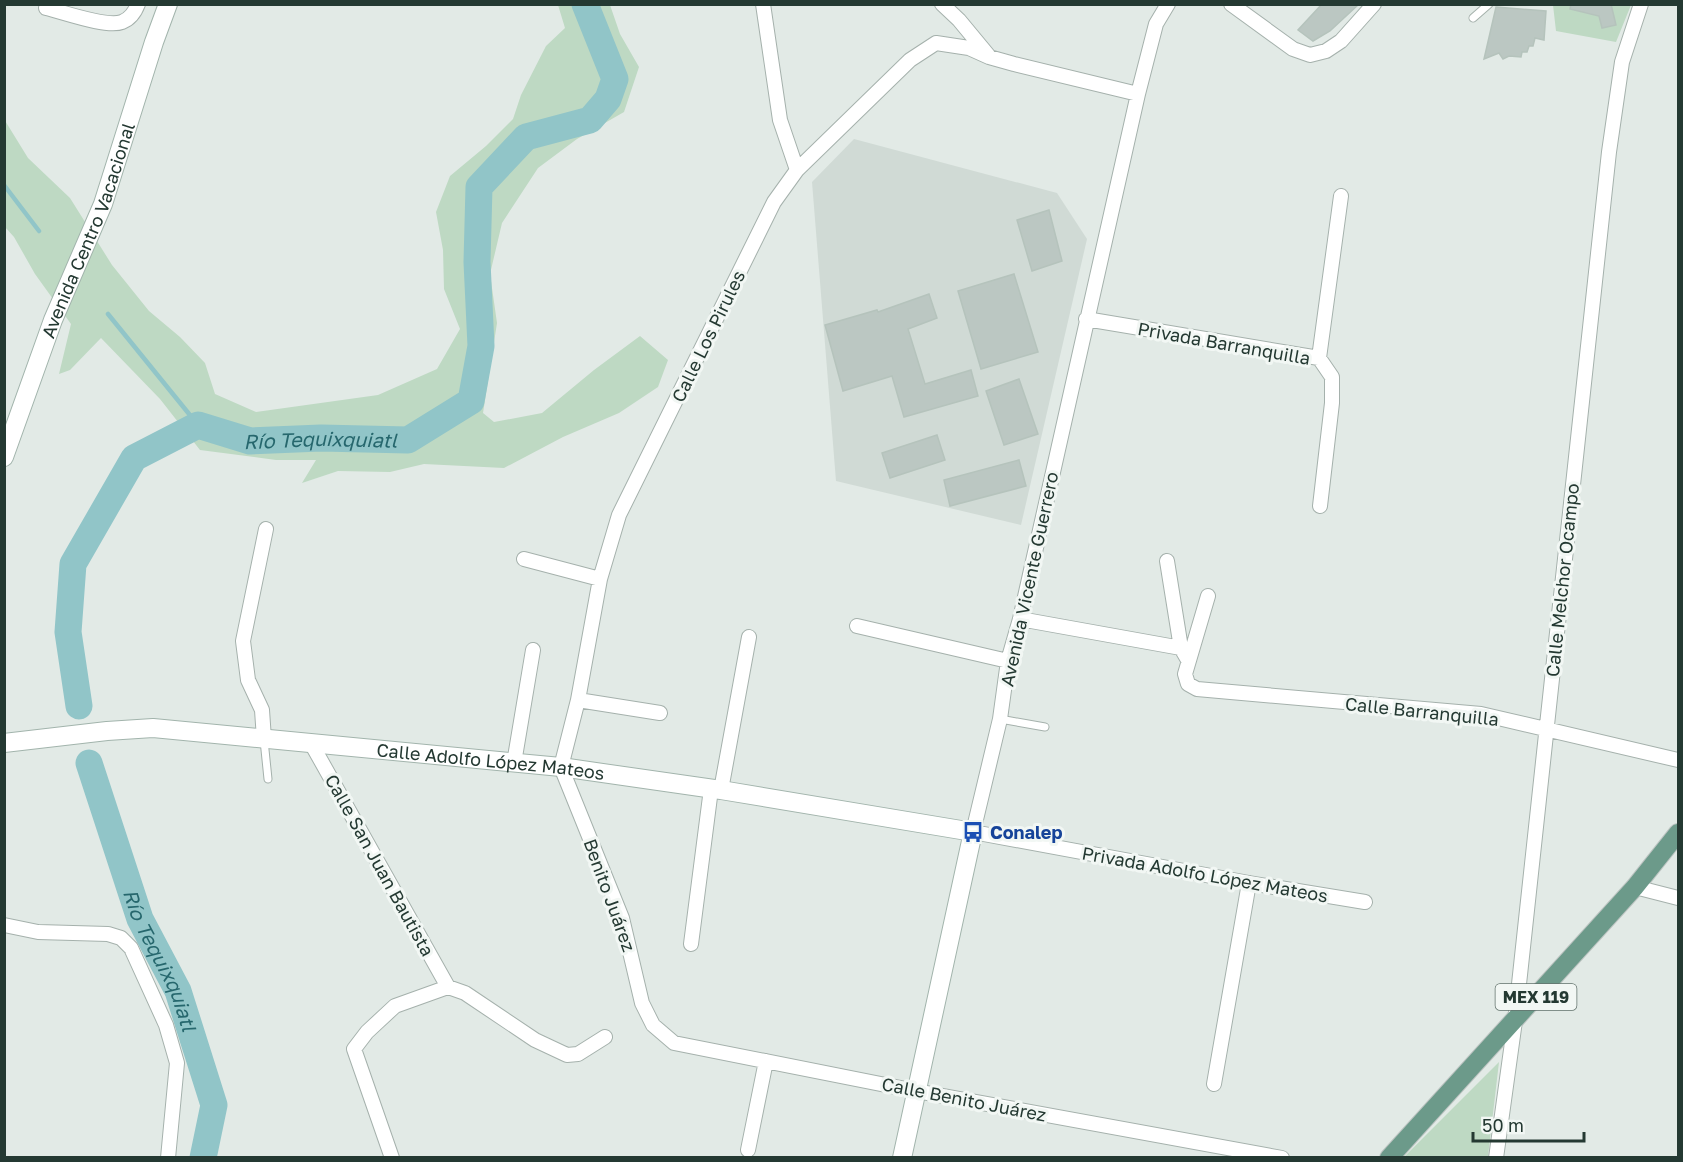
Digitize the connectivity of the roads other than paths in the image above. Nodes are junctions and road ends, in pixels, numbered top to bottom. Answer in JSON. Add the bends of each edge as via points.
{"nodes":[{"id":1,"x":138,"y":4,"type":"edge"},
{"id":2,"x":168,"y":4,"type":"edge"},
{"id":3,"x":763,"y":4,"type":"edge"},
{"id":4,"x":942,"y":4,"type":"edge"},
{"id":5,"x":1168,"y":4,"type":"edge"},
{"id":6,"x":1231,"y":4,"type":"edge"},
{"id":7,"x":1374,"y":4,"type":"edge"},
{"id":8,"x":1489,"y":4,"type":"edge"},
{"id":9,"x":1641,"y":4,"type":"edge"},
{"id":10,"x":46,"y":8,"type":"dead end"},
{"id":11,"x":1473,"y":18,"type":"dead end"},
{"id":12,"x":989,"y":57,"type":"junction"},
{"id":13,"x":1138,"y":94,"type":"junction"},
{"id":14,"x":797,"y":170,"type":"junction"},
{"id":15,"x":1341,"y":196,"type":"dead end"},
{"id":16,"x":1086,"y":320,"type":"junction"},
{"id":17,"x":1319,"y":358,"type":"junction"},
{"id":18,"x":4,"y":457,"type":"edge"},
{"id":19,"x":1320,"y":506,"type":"dead end"},
{"id":20,"x":266,"y":529,"type":"dead end"},
{"id":21,"x":524,"y":560,"type":"dead end"},
{"id":22,"x":1167,"y":561,"type":"dead end"},
{"id":23,"x":600,"y":579,"type":"junction"},
{"id":24,"x":1208,"y":596,"type":"dead end"},
{"id":25,"x":1020,"y":619,"type":"junction"},
{"id":26,"x":857,"y":626,"type":"dead end"},
{"id":27,"x":749,"y":637,"type":"dead end"},
{"id":28,"x":533,"y":650,"type":"dead end"},
{"id":29,"x":1185,"y":654,"type":"junction"},
{"id":30,"x":1008,"y":661,"type":"junction"},
{"id":31,"x":578,"y":700,"type":"junction"},
{"id":32,"x":660,"y":713,"type":"dead end"},
{"id":33,"x":1000,"y":719,"type":"junction"},
{"id":34,"x":1045,"y":727,"type":"dead end"},
{"id":35,"x":1546,"y":729,"type":"junction"},
{"id":36,"x":264,"y":739,"type":"junction"},
{"id":37,"x":4,"y":743,"type":"edge"},
{"id":38,"x":311,"y":743,"type":"junction"},
{"id":39,"x":1678,"y":760,"type":"edge"},
{"id":40,"x":514,"y":763,"type":"junction"},
{"id":41,"x":561,"y":767,"type":"junction"},
{"id":42,"x":267,"y":779,"type":"dead end"},
{"id":43,"x":716,"y":790,"type":"junction"},
{"id":44,"x":973,"y":832,"type":"junction"},
{"id":45,"x":1678,"y":833,"type":"edge"},
{"id":46,"x":1249,"y":883,"type":"junction"},
{"id":47,"x":1635,"y":887,"type":"junction"},
{"id":48,"x":1678,"y":898,"type":"edge"},
{"id":49,"x":1365,"y":902,"type":"dead end"},
{"id":50,"x":4,"y":926,"type":"edge"},
{"id":51,"x":691,"y":944,"type":"dead end"},
{"id":52,"x":448,"y":987,"type":"junction"},
{"id":53,"x":1515,"y":1021,"type":"junction"},
{"id":54,"x":653,"y":1025,"type":"joint"},
{"id":55,"x":605,"y":1037,"type":"dead end"},
{"id":56,"x":766,"y":1061,"type":"junction"},
{"id":57,"x":1214,"y":1084,"type":"dead end"},
{"id":58,"x":916,"y":1091,"type":"junction"},
{"id":59,"x":748,"y":1150,"type":"dead end"},
{"id":60,"x":168,"y":1158,"type":"edge"},
{"id":61,"x":392,"y":1158,"type":"edge"},
{"id":62,"x":902,"y":1158,"type":"edge"},
{"id":63,"x":1282,"y":1158,"type":"edge"},
{"id":64,"x":1389,"y":1158,"type":"edge"},
{"id":65,"x":1496,"y":1158,"type":"edge"}],
"edges":[{"from":1,"to":10,"type":"street","via":[[122,22],[107,23]]},
{"from":2,"to":18,"type":"main road","name":"Avenida Centro Vacacional","via":[[103,204],[52,320]]},
{"from":3,"to":14,"type":"street","via":[[780,120]]},
{"from":4,"to":12,"type":"street"},
{"from":5,"to":13,"type":"street","name":"Avenida Vicente Guerrero","via":[[1156,24]]},
{"from":6,"to":7,"type":"street","via":[[1293,49],[1310,55],[1341,41]]},
{"from":8,"to":11,"type":"lane"},
{"from":9,"to":35,"type":"street","name":"Calle Melchor Ocampo","via":[[1622,62],[1609,152]]},
{"from":12,"to":13,"type":"street","name":"Calle Los Pirules"},
{"from":12,"to":14,"type":"street","name":"Calle Los Pirules","via":[[969,48],[936,43],[910,60]]},
{"from":13,"to":16,"type":"street","name":"Avenida Vicente Guerrero"},
{"from":14,"to":23,"type":"street","name":"Calle Los Pirules","via":[[774,202],[619,515]]},
{"from":15,"to":17,"type":"street"},
{"from":16,"to":17,"type":"street","name":"Privada Barranquilla"},
{"from":16,"to":25,"type":"street","name":"Avenida Vicente Guerrero"},
{"from":17,"to":19,"type":"street","name":"Privada Barranquilla","via":[[1332,377]]},
{"from":20,"to":36,"type":"street","via":[[243,641],[248,680],[262,710]]},
{"from":21,"to":23,"type":"street"},
{"from":22,"to":29,"type":"street"},
{"from":23,"to":31,"type":"street","name":"Calle Los Pirules"},
{"from":24,"to":29,"type":"street"},
{"from":25,"to":29,"type":"street"},
{"from":25,"to":30,"type":"street","name":"Avenida Vicente Guerrero"},
{"from":26,"to":30,"type":"street"},
{"from":27,"to":43,"type":"street"},
{"from":28,"to":40,"type":"street"},
{"from":29,"to":35,"type":"street","name":"Calle Barranquilla","via":[[1188,684],[1197,689],[1481,714]]},
{"from":30,"to":33,"type":"street","name":"Avenida Vicente Guerrero"},
{"from":31,"to":32,"type":"street"},
{"from":31,"to":41,"type":"street","name":"Calle Los Pirules"},
{"from":33,"to":34,"type":"lane"},
{"from":33,"to":44,"type":"street","name":"Avenida Vicente Guerrero"},
{"from":35,"to":39,"type":"street","name":"Calle Barranquilla"},
{"from":35,"to":53,"type":"street","name":"Calle Melchor Ocampo"},
{"from":36,"to":37,"type":"main road","name":"Calle Adolfo López Mateos","via":[[153,728]]},
{"from":36,"to":38,"type":"main road","name":"Calle Adolfo López Mateos"},
{"from":36,"to":42,"type":"lane"},
{"from":38,"to":40,"type":"main road","name":"Calle Adolfo López Mateos"},
{"from":38,"to":52,"type":"street","name":"Calle San Juan Bautista"},
{"from":40,"to":41,"type":"main road","name":"Calle Adolfo López Mateos"},
{"from":41,"to":43,"type":"main road","name":"Calle Adolfo López Mateos"},
{"from":41,"to":54,"type":"street","name":"Benito Juárez","via":[[622,918],[642,1003]]},
{"from":43,"to":44,"type":"main road","name":"Calle Adolfo López Mateos"},
{"from":43,"to":51,"type":"street"},
{"from":44,"to":46,"type":"street","name":"Privada Adolfo López Mateos"},
{"from":44,"to":58,"type":"main road","name":"Avenida Vicente Guerrero"},
{"from":45,"to":47,"type":"main road","number":"MEX 119"},
{"from":46,"to":49,"type":"street","name":"Privada Adolfo López Mateos"},
{"from":46,"to":57,"type":"street"},
{"from":47,"to":48,"type":"street"},
{"from":47,"to":53,"type":"main road","number":"MEX 119"},
{"from":50,"to":60,"type":"street","via":[[38,932],[108,934],[121,938],[131,948],[166,1025],[177,1063]]},
{"from":52,"to":55,"type":"street","via":[[465,993],[535,1040],[567,1055],[578,1054]]},
{"from":52,"to":61,"type":"street","via":[[395,1006],[354,1049]]},
{"from":53,"to":64,"type":"main road","number":"MEX 119"},
{"from":53,"to":65,"type":"street","name":"Calle Melchor Ocampo"},
{"from":54,"to":56,"type":"street","name":"Calle Benito Juárez","via":[[674,1042]]},
{"from":56,"to":58,"type":"street","name":"Calle Benito Juárez"},
{"from":56,"to":59,"type":"street"},
{"from":58,"to":62,"type":"main road","name":"Avenida Vicente Guerrero"},
{"from":58,"to":63,"type":"street","name":"Calle Benito Juárez"}]}
